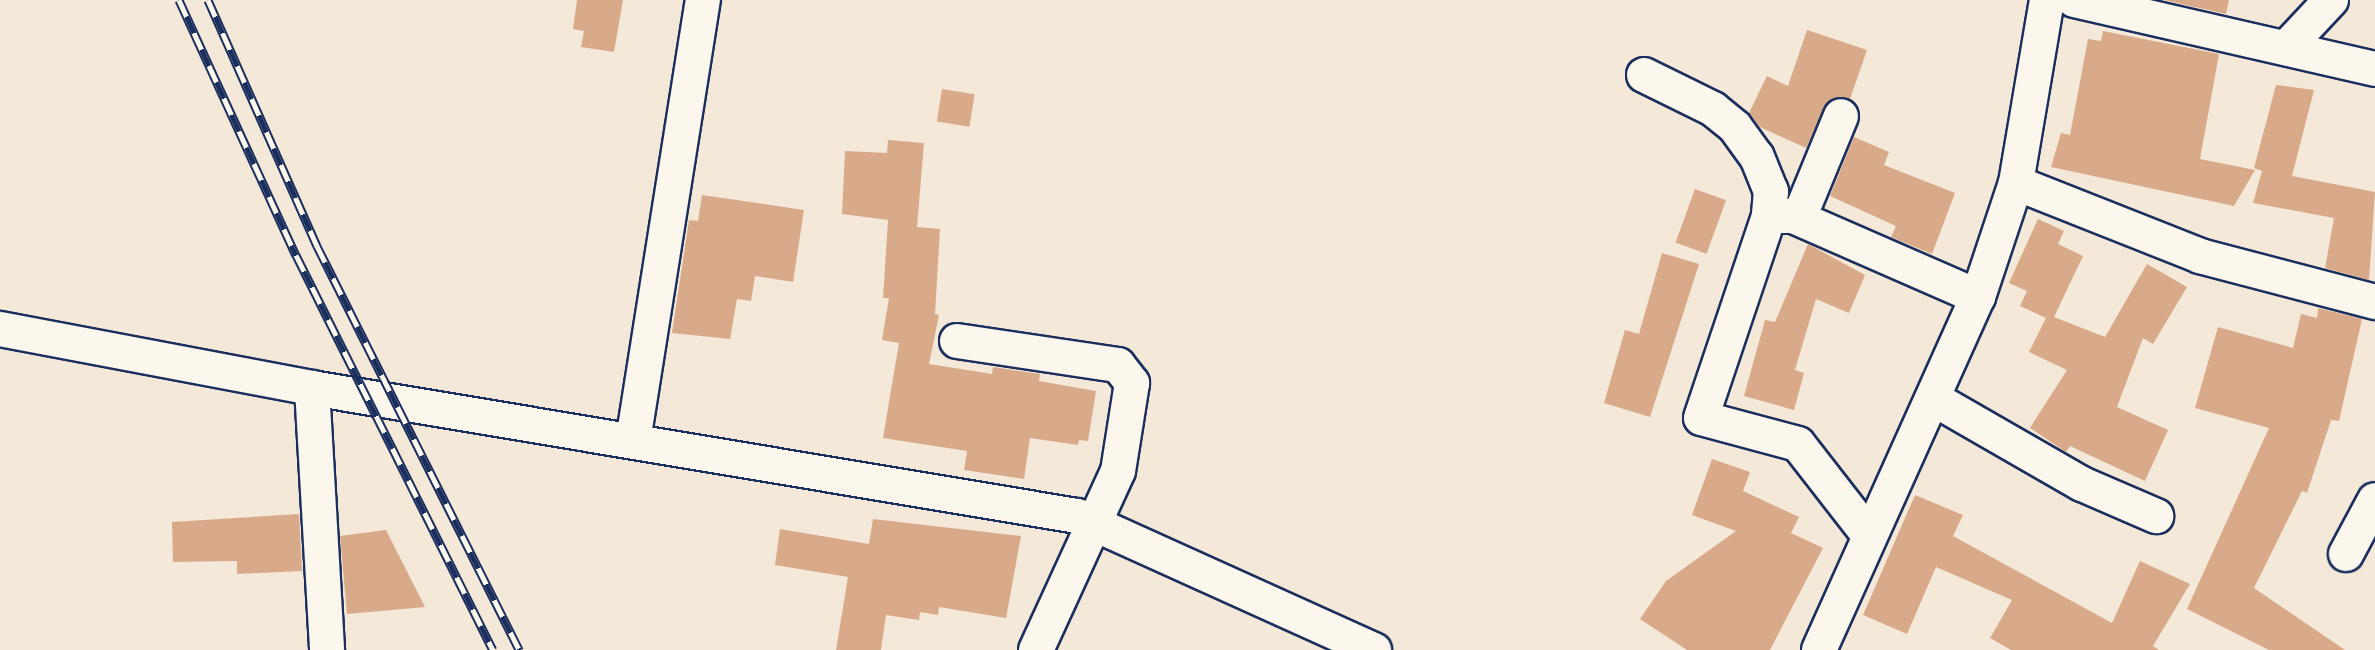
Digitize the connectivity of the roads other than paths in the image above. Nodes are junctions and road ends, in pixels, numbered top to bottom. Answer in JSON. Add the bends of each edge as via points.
{"nodes":[{"id":1,"x":703,"y":0,"type":"edge"},
{"id":2,"x":2047,"y":0,"type":"edge"},
{"id":3,"x":2074,"y":0,"type":"edge"},
{"id":4,"x":2331,"y":0,"type":"edge"},
{"id":5,"x":2288,"y":46,"type":"junction"},
{"id":6,"x":2375,"y":69,"type":"edge"},
{"id":7,"x":1644,"y":75,"type":"dead end"},
{"id":8,"x":1841,"y":116,"type":"dead end"},
{"id":9,"x":2016,"y":183,"type":"junction"},
{"id":10,"x":1784,"y":217,"type":"junction"},
{"id":11,"x":1978,"y":297,"type":"junction"},
{"id":12,"x":2375,"y":302,"type":"edge"},
{"id":13,"x":0,"y":329,"type":"edge"},
{"id":14,"x":957,"y":341,"type":"dead end"},
{"id":15,"x":312,"y":388,"type":"junction"},
{"id":16,"x":1934,"y":399,"type":"junction"},
{"id":17,"x":633,"y":441,"type":"junction"},
{"id":18,"x":2375,"y":500,"type":"edge"},
{"id":19,"x":2156,"y":516,"type":"dead end"},
{"id":20,"x":1093,"y":523,"type":"junction"},
{"id":21,"x":1868,"y":534,"type":"junction"},
{"id":22,"x":2346,"y":554,"type":"dead end"},
{"id":23,"x":327,"y":650,"type":"edge"},
{"id":24,"x":1036,"y":650,"type":"edge"},
{"id":25,"x":1374,"y":650,"type":"edge"},
{"id":26,"x":1819,"y":650,"type":"edge"}],
"edges":[{"from":1,"to":17,"type":"street"},
{"from":2,"to":9,"type":"street"},
{"from":3,"to":5,"type":"street"},
{"from":4,"to":5,"type":"street"},
{"from":5,"to":6,"type":"street"},
{"from":7,"to":10,"type":"street","via":[[1713,109],[1735,127]]},
{"from":8,"to":10,"type":"street"},
{"from":9,"to":11,"type":"street"},
{"from":9,"to":12,"type":"street","via":[[2200,256]]},
{"from":10,"to":11,"type":"street"},
{"from":10,"to":21,"type":"street","via":[[1701,418],[1798,444]]},
{"from":11,"to":16,"type":"street"},
{"from":13,"to":15,"type":"street"},
{"from":14,"to":20,"type":"street","via":[[1118,365],[1132,383],[1118,471]]},
{"from":15,"to":17,"type":"street"},
{"from":15,"to":23,"type":"street"},
{"from":16,"to":19,"type":"street","via":[[2082,484]]},
{"from":16,"to":21,"type":"street"},
{"from":17,"to":20,"type":"street","via":[[1077,516]]},
{"from":18,"to":22,"type":"street"},
{"from":20,"to":24,"type":"street"},
{"from":20,"to":25,"type":"street"},
{"from":21,"to":26,"type":"street"}]}
